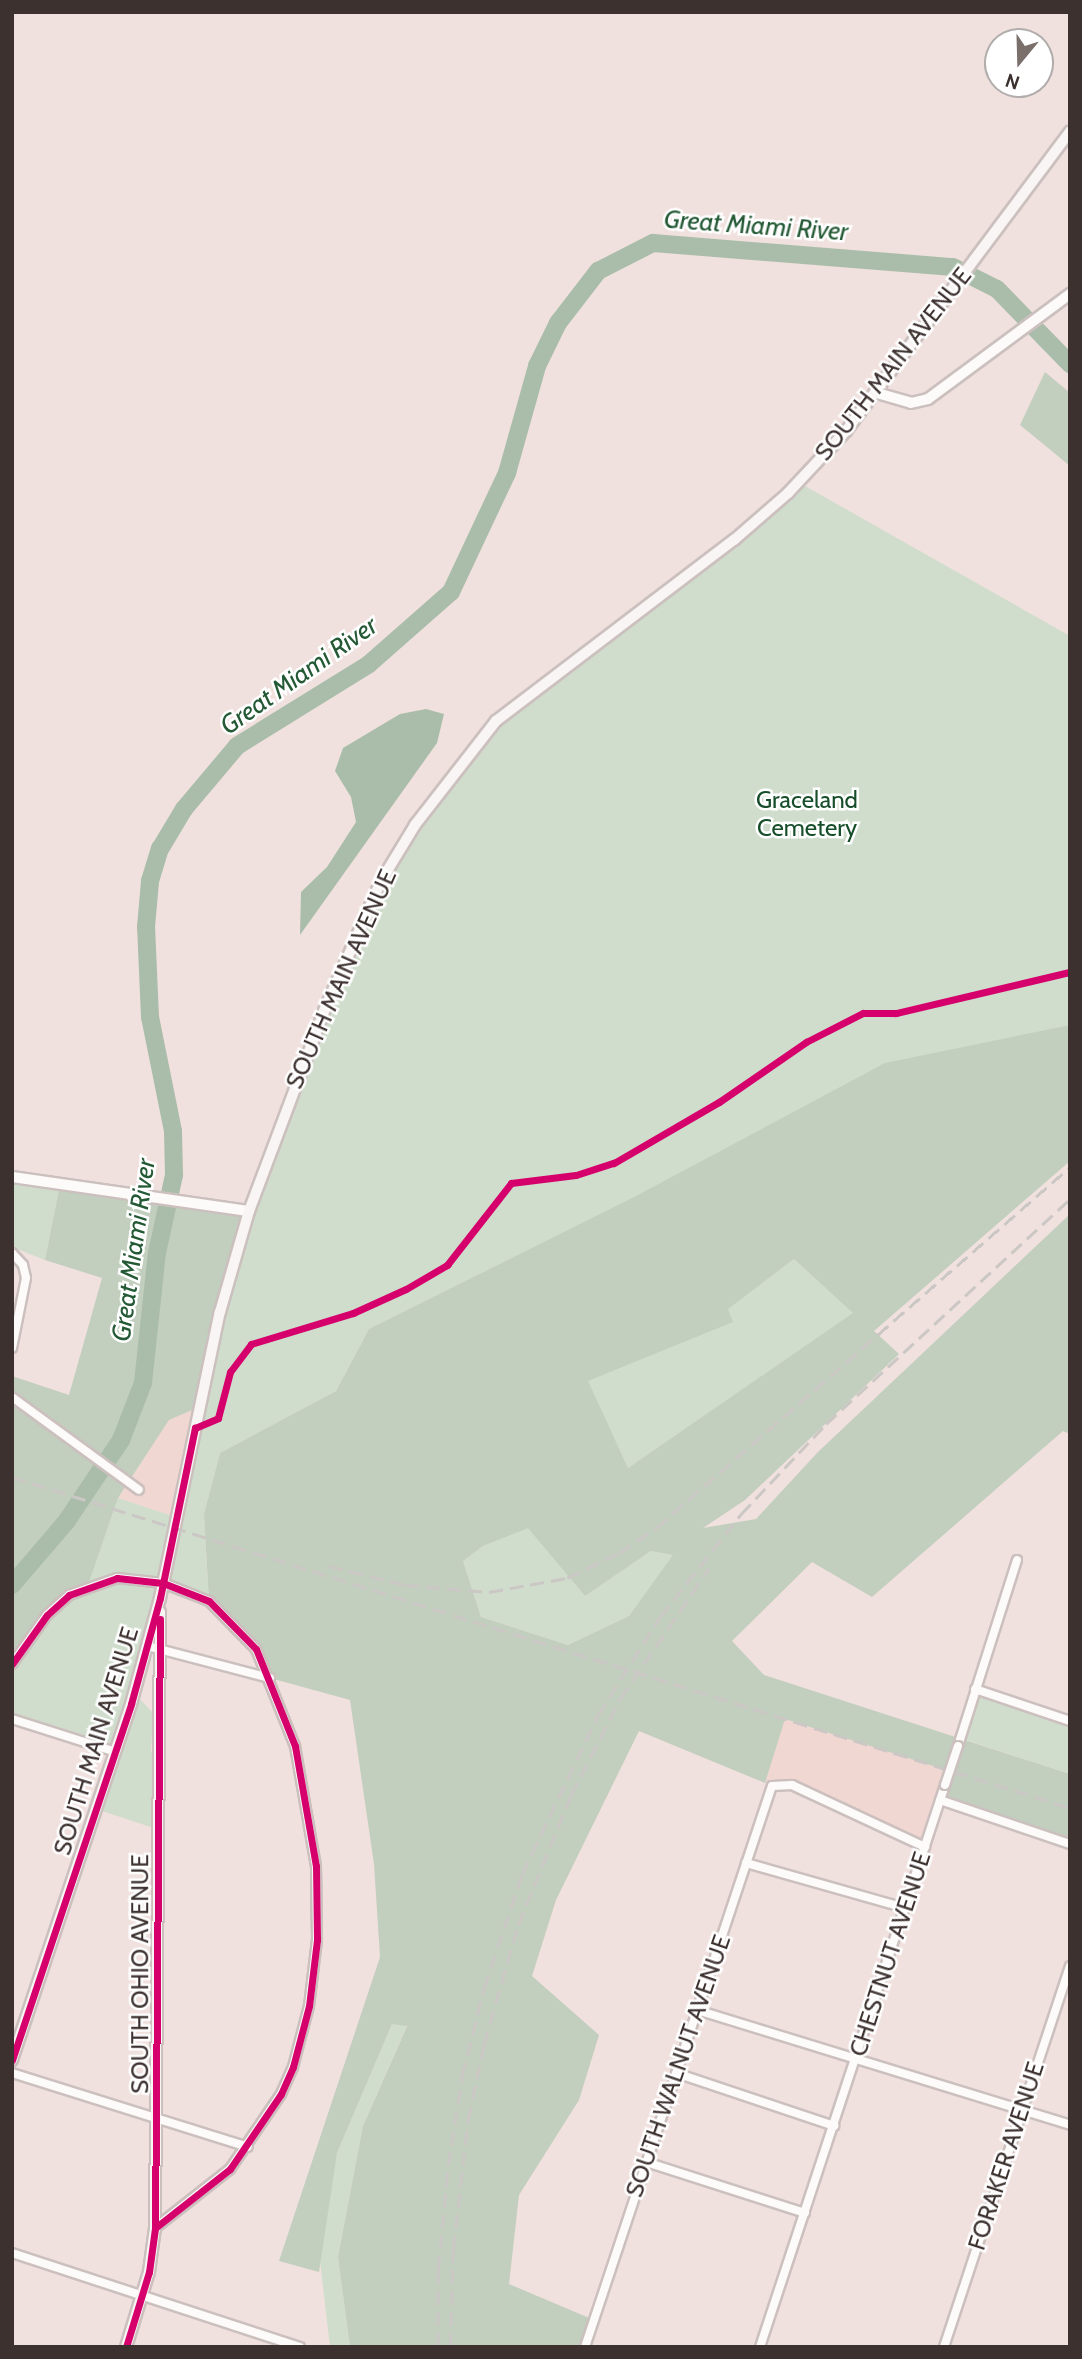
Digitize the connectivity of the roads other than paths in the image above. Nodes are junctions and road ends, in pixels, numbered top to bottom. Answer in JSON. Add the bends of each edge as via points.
{"nodes":[{"id":1,"x":1070,"y":132,"type":"edge"},
{"id":2,"x":1070,"y":294,"type":"edge"},
{"id":3,"x":877,"y":393,"type":"junction"},
{"id":4,"x":16,"y":1177,"type":"edge"},
{"id":5,"x":249,"y":1211,"type":"junction"},
{"id":6,"x":12,"y":1253,"type":"edge"},
{"id":7,"x":12,"y":1348,"type":"edge"},
{"id":8,"x":12,"y":1397,"type":"edge"},
{"id":9,"x":139,"y":1490,"type":"dead end"},
{"id":10,"x":1017,"y":1560,"type":"dead end"},
{"id":11,"x":163,"y":1583,"type":"junction"},
{"id":12,"x":160,"y":1598,"type":"junction"},
{"id":13,"x":147,"y":1646,"type":"junction"},
{"id":14,"x":161,"y":1650,"type":"junction"},
{"id":15,"x":12,"y":1664,"type":"edge"},
{"id":16,"x":270,"y":1678,"type":"junction"},
{"id":17,"x":975,"y":1689,"type":"junction"},
{"id":18,"x":12,"y":1719,"type":"edge"},
{"id":19,"x":1070,"y":1721,"type":"edge"},
{"id":20,"x":116,"y":1752,"type":"junction"},
{"id":21,"x":940,"y":1800,"type":"junction"},
{"id":22,"x":1070,"y":1844,"type":"edge"},
{"id":23,"x":925,"y":1847,"type":"junction"},
{"id":24,"x":746,"y":1863,"type":"junction"},
{"id":25,"x":905,"y":1908,"type":"junction"},
{"id":26,"x":1070,"y":1966,"type":"edge"},
{"id":27,"x":697,"y":2010,"type":"junction"},
{"id":28,"x":855,"y":2059,"type":"junction"},
{"id":29,"x":12,"y":2060,"type":"edge"},
{"id":30,"x":12,"y":2073,"type":"edge"},
{"id":31,"x":676,"y":2073,"type":"junction"},
{"id":32,"x":1022,"y":2110,"type":"junction"},
{"id":33,"x":158,"y":2118,"type":"junction"},
{"id":34,"x":1070,"y":2125,"type":"edge"},
{"id":35,"x":834,"y":2126,"type":"junction"},
{"id":36,"x":248,"y":2147,"type":"junction"},
{"id":37,"x":646,"y":2162,"type":"junction"},
{"id":38,"x":805,"y":2213,"type":"junction"},
{"id":39,"x":155,"y":2228,"type":"junction"},
{"id":40,"x":12,"y":2253,"type":"edge"},
{"id":41,"x":142,"y":2296,"type":"junction"},
{"id":42,"x":126,"y":2347,"type":"edge"},
{"id":43,"x":300,"y":2347,"type":"edge"},
{"id":44,"x":585,"y":2347,"type":"edge"},
{"id":45,"x":760,"y":2347,"type":"edge"},
{"id":46,"x":944,"y":2347,"type":"edge"}],
"edges":[{"from":1,"to":3,"type":"main road","name":"SOUTH MAIN AVENUE"},
{"from":2,"to":3,"type":"street","via":[[928,399],[911,403]]},
{"from":3,"to":5,"type":"main road","name":"SOUTH MAIN AVENUE","via":[[788,493],[734,540],[496,721],[415,825],[381,881],[324,1011]]},
{"from":4,"to":5,"type":"street"},
{"from":5,"to":11,"type":"main road","name":"SOUTH MAIN AVENUE","via":[[220,1312]]},
{"from":6,"to":7,"type":"street","via":[[26,1278]]},
{"from":8,"to":9,"type":"street"},
{"from":10,"to":17,"type":"street","name":"CHESTNUT AVENUE"},
{"from":11,"to":12,"type":"main road","name":"SOUTH MAIN AVENUE"},
{"from":11,"to":15,"type":"street","via":[[117,1578],[69,1595],[47,1615]]},
{"from":11,"to":16,"type":"street","via":[[209,1601],[256,1649]]},
{"from":12,"to":13,"type":"main road","name":"SOUTH MAIN AVENUE"},
{"from":12,"to":14,"type":"main road","name":"SOUTH OHIO AVENUE"},
{"from":13,"to":14,"type":"street"},
{"from":13,"to":20,"type":"main road","name":"SOUTH MAIN AVENUE"},
{"from":14,"to":16,"type":"street"},
{"from":14,"to":33,"type":"main road","name":"SOUTH OHIO AVENUE"},
{"from":16,"to":36,"type":"street","via":[[297,1759],[316,1866],[317,1940],[309,2006],[293,2067]]},
{"from":17,"to":19,"type":"street"},
{"from":17,"to":21,"type":"street","name":"CHESTNUT AVENUE","bridge":true},
{"from":18,"to":20,"type":"street"},
{"from":20,"to":29,"type":"main road","name":"SOUTH MAIN AVENUE"},
{"from":21,"to":22,"type":"street"},
{"from":21,"to":23,"type":"street","name":"CHESTNUT AVENUE"},
{"from":23,"to":24,"type":"street","name":"SOUTH WALNUT AVENUE","via":[[792,1785],[772,1786]]},
{"from":23,"to":25,"type":"street","name":"CHESTNUT AVENUE"},
{"from":24,"to":25,"type":"street"},
{"from":24,"to":27,"type":"street","name":"SOUTH WALNUT AVENUE"},
{"from":25,"to":28,"type":"street","name":"CHESTNUT AVENUE"},
{"from":26,"to":32,"type":"street","name":"FORAKER AVENUE"},
{"from":27,"to":28,"type":"street"},
{"from":27,"to":31,"type":"street","name":"SOUTH WALNUT AVENUE"},
{"from":28,"to":32,"type":"street"},
{"from":28,"to":35,"type":"street","name":"CHESTNUT AVENUE"},
{"from":30,"to":33,"type":"street"},
{"from":31,"to":35,"type":"street"},
{"from":31,"to":37,"type":"street","name":"SOUTH WALNUT AVENUE"},
{"from":32,"to":34,"type":"street"},
{"from":32,"to":46,"type":"street","name":"FORAKER AVENUE"},
{"from":33,"to":36,"type":"street"},
{"from":33,"to":39,"type":"main road","name":"SOUTH OHIO AVENUE"},
{"from":35,"to":38,"type":"street","name":"CHESTNUT AVENUE"},
{"from":36,"to":39,"type":"street","via":[[230,2169]]},
{"from":37,"to":38,"type":"street"},
{"from":37,"to":44,"type":"street","name":"SOUTH WALNUT AVENUE"},
{"from":38,"to":45,"type":"street","name":"CHESTNUT AVENUE"},
{"from":39,"to":41,"type":"main road","name":"SOUTH OHIO AVENUE"},
{"from":40,"to":41,"type":"street"},
{"from":41,"to":42,"type":"main road","name":"SOUTH OHIO AVENUE"},
{"from":41,"to":43,"type":"street"}]}
